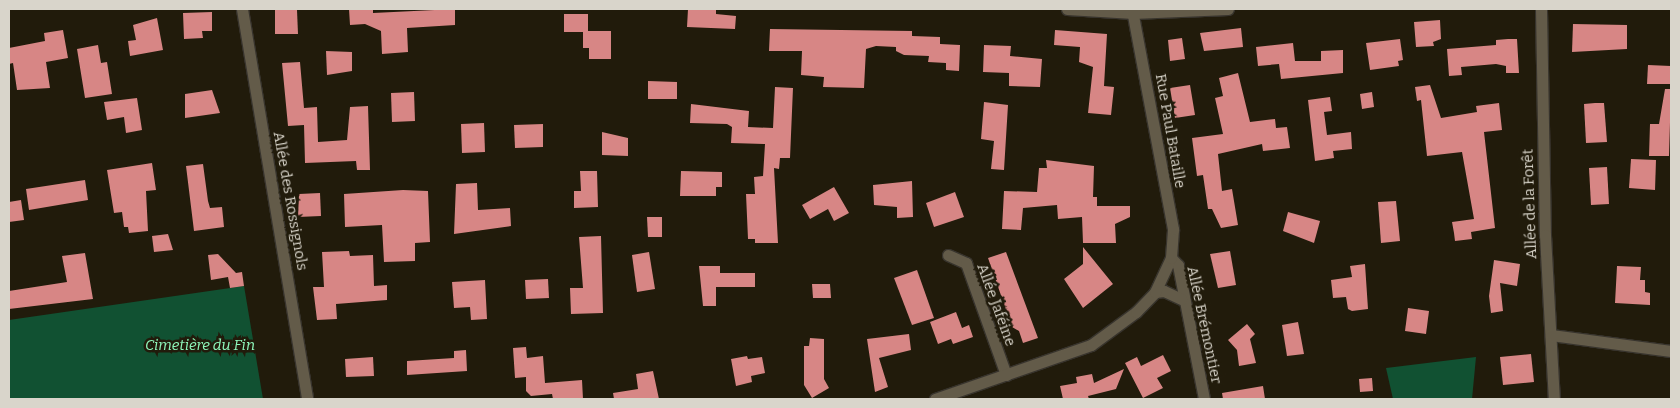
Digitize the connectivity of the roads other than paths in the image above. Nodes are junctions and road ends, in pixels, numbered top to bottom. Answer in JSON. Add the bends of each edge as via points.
{"nodes":[{"id":1,"x":242,"y":9,"type":"edge"},
{"id":2,"x":1067,"y":9,"type":"edge"},
{"id":3,"x":1228,"y":9,"type":"edge"},
{"id":4,"x":1541,"y":9,"type":"edge"},
{"id":5,"x":1132,"y":11,"type":"edge"},
{"id":6,"x":948,"y":255,"type":"dead end"},
{"id":7,"x":1170,"y":258,"type":"junction"},
{"id":8,"x":1155,"y":292,"type":"junction"},
{"id":9,"x":1181,"y":299,"type":"junction"},
{"id":10,"x":1550,"y":335,"type":"junction"},
{"id":11,"x":1671,"y":351,"type":"edge"},
{"id":12,"x":1006,"y":374,"type":"junction"},
{"id":13,"x":307,"y":399,"type":"edge"},
{"id":14,"x":935,"y":399,"type":"edge"},
{"id":15,"x":1204,"y":399,"type":"edge"},
{"id":16,"x":1554,"y":399,"type":"edge"}],
"edges":[{"from":1,"to":13,"type":"street","name":"Allée des Rossignols"},
{"from":2,"to":5,"type":"street"},
{"from":3,"to":5,"type":"street"},
{"from":4,"to":10,"type":"street","name":"Allée de la Forêt"},
{"from":5,"to":7,"type":"street","name":"Rue Paul Bataille","via":[[1173,229]]},
{"from":6,"to":12,"type":"street","name":"Allée Jaféine","via":[[966,262]]},
{"from":7,"to":8,"type":"street"},
{"from":7,"to":9,"type":"street","name":"Allée Brémontier","via":[[1178,265]]},
{"from":8,"to":9,"type":"street","via":[[1164,291]]},
{"from":8,"to":12,"type":"street","via":[[1136,312],[1091,345]]},
{"from":9,"to":15,"type":"street","name":"Allée Brémontier"},
{"from":10,"to":11,"type":"street"},
{"from":10,"to":16,"type":"street","name":"Allée de la Forêt"},
{"from":12,"to":14,"type":"street"}]}
